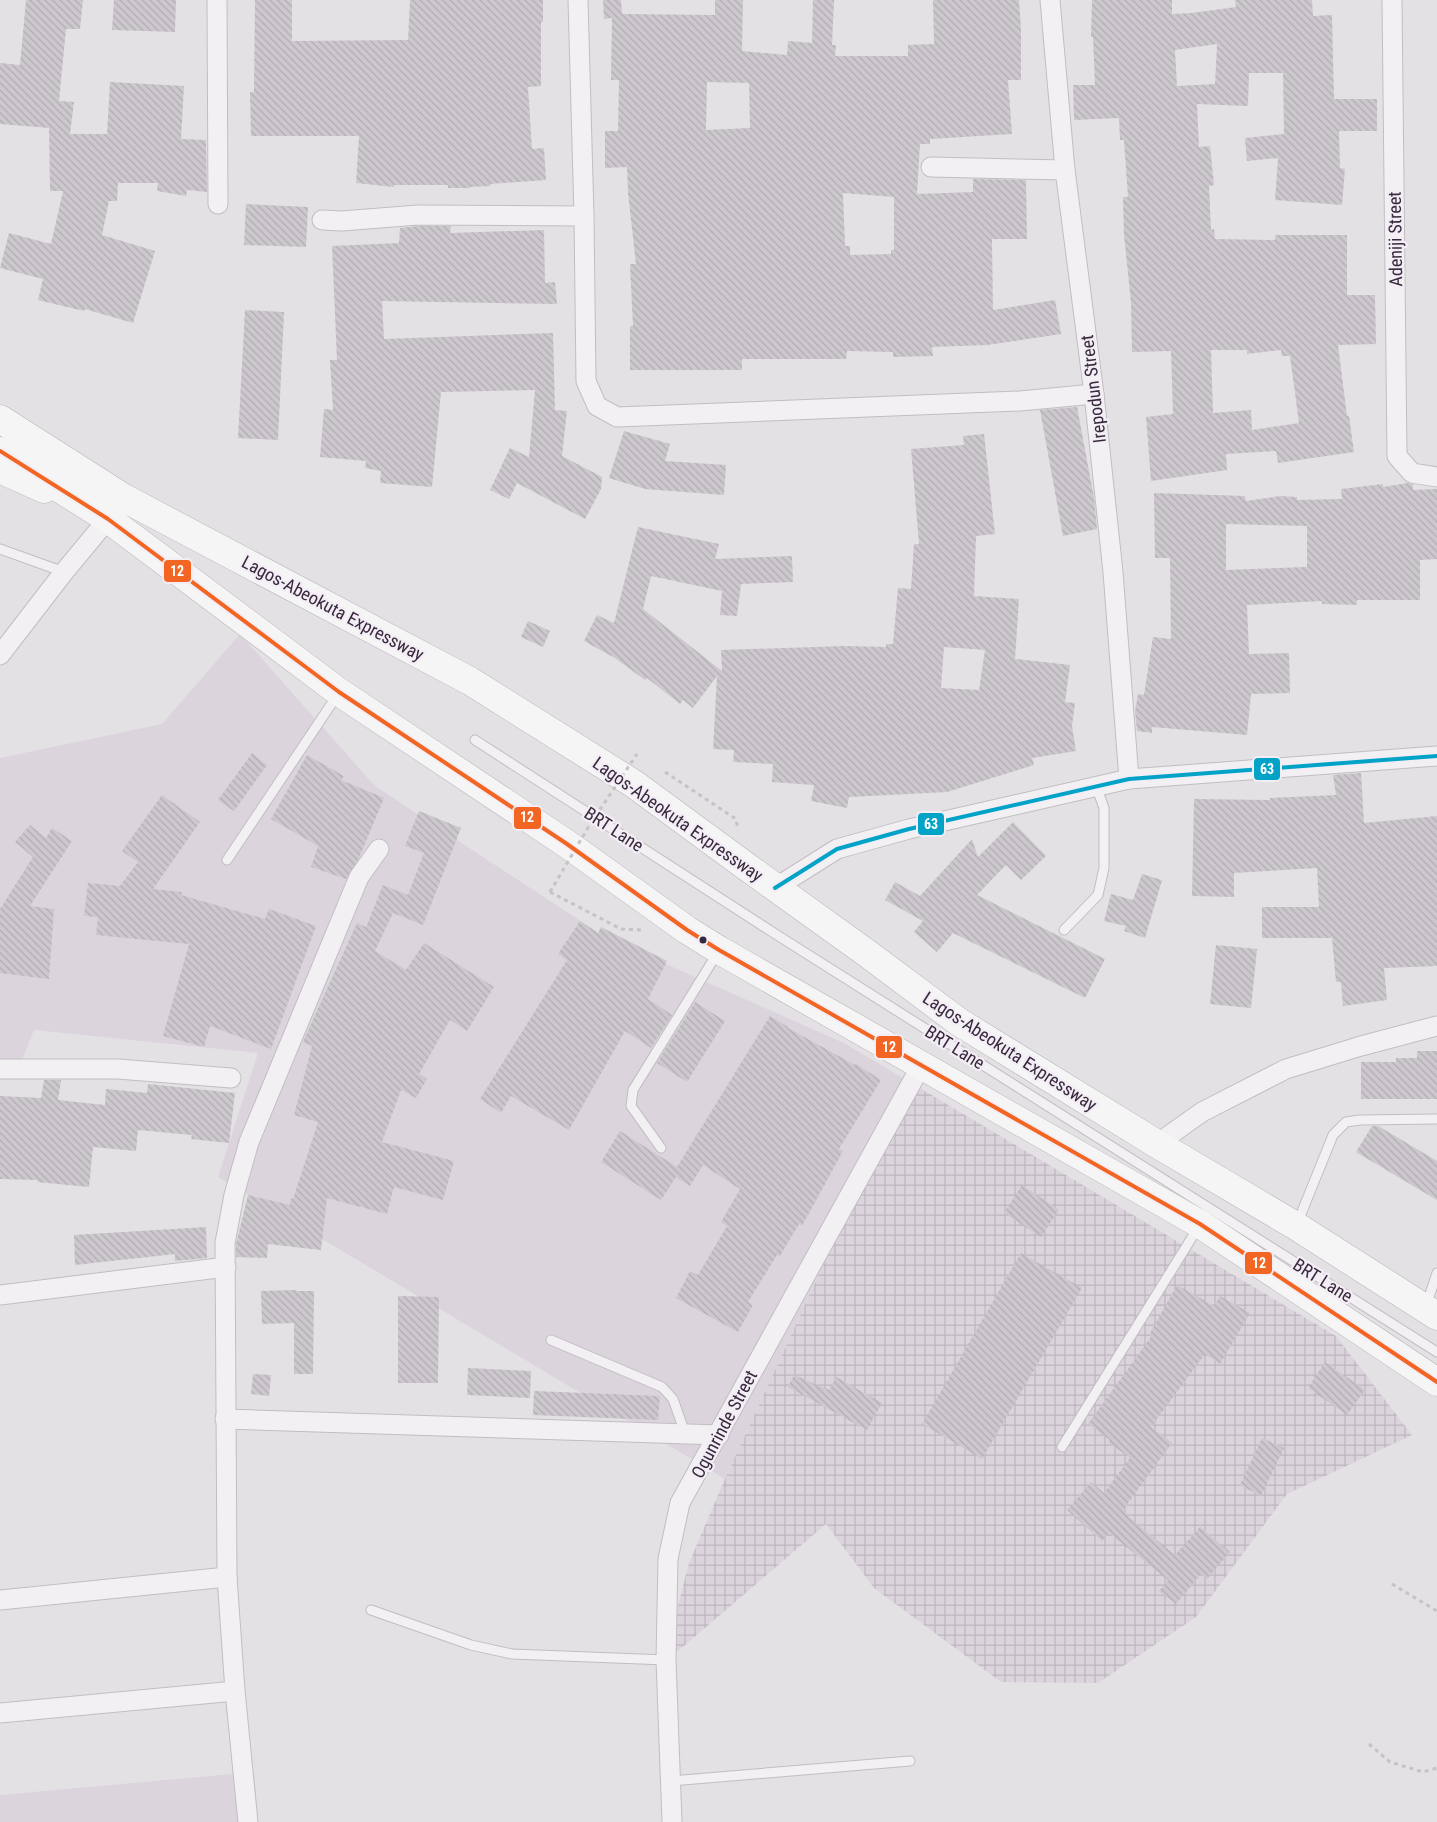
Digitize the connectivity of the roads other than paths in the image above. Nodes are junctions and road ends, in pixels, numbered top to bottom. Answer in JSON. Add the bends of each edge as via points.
{"nodes":[{"id":1,"x":217,"y":0,"type":"edge"},
{"id":2,"x":578,"y":0,"type":"edge"},
{"id":3,"x":1050,"y":0,"type":"edge"},
{"id":4,"x":1392,"y":0,"type":"edge"},
{"id":5,"x":931,"y":167,"type":"dead end"},
{"id":6,"x":1064,"y":170,"type":"junction"},
{"id":7,"x":218,"y":204,"type":"dead end"},
{"id":8,"x":584,"y":216,"type":"junction"},
{"id":9,"x":322,"y":220,"type":"dead end"},
{"id":10,"x":1094,"y":394,"type":"junction"},
{"id":11,"x":0,"y":408,"type":"edge"},
{"id":12,"x":0,"y":419,"type":"edge"},
{"id":13,"x":0,"y":451,"type":"edge"},
{"id":14,"x":0,"y":469,"type":"edge"},
{"id":15,"x":1437,"y":477,"type":"edge"},
{"id":16,"x":116,"y":508,"type":"junction"},
{"id":17,"x":0,"y":549,"type":"edge"},
{"id":18,"x":64,"y":572,"type":"junction"},
{"id":19,"x":0,"y":655,"type":"edge"},
{"id":20,"x":339,"y":692,"type":"junction"},
{"id":21,"x":475,"y":740,"type":"dead end"},
{"id":22,"x":1437,"y":756,"type":"edge"},
{"id":23,"x":1129,"y":778,"type":"junction"},
{"id":24,"x":1096,"y":786,"type":"junction"},
{"id":25,"x":379,"y":848,"type":"dead end"},
{"id":26,"x":227,"y":860,"type":"dead end"},
{"id":27,"x":775,"y":888,"type":"junction"},
{"id":28,"x":1064,"y":930,"type":"dead end"},
{"id":29,"x":719,"y":950,"type":"junction"},
{"id":30,"x":1437,"y":1026,"type":"edge"},
{"id":31,"x":922,"y":1064,"type":"junction"},
{"id":32,"x":0,"y":1069,"type":"edge"},
{"id":33,"x":231,"y":1078,"type":"dead end"},
{"id":34,"x":1437,"y":1119,"type":"edge"},
{"id":35,"x":1157,"y":1144,"type":"junction"},
{"id":36,"x":661,"y":1148,"type":"dead end"},
{"id":37,"x":1200,"y":1224,"type":"junction"},
{"id":38,"x":1296,"y":1226,"type":"junction"},
{"id":39,"x":226,"y":1267,"type":"junction"},
{"id":40,"x":1437,"y":1273,"type":"edge"},
{"id":41,"x":0,"y":1295,"type":"edge"},
{"id":42,"x":1431,"y":1312,"type":"edge"},
{"id":43,"x":552,"y":1340,"type":"dead end"},
{"id":44,"x":1437,"y":1352,"type":"edge"},
{"id":45,"x":1437,"y":1382,"type":"edge"},
{"id":46,"x":225,"y":1419,"type":"junction"},
{"id":47,"x":685,"y":1433,"type":"junction"},
{"id":48,"x":719,"y":1434,"type":"junction"},
{"id":49,"x":1062,"y":1447,"type":"dead end"},
{"id":50,"x":227,"y":1577,"type":"junction"},
{"id":51,"x":0,"y":1600,"type":"edge"},
{"id":52,"x":371,"y":1610,"type":"dead end"},
{"id":53,"x":666,"y":1660,"type":"junction"},
{"id":54,"x":236,"y":1691,"type":"junction"},
{"id":55,"x":0,"y":1713,"type":"edge"},
{"id":56,"x":910,"y":1761,"type":"dead end"},
{"id":57,"x":670,"y":1781,"type":"junction"},
{"id":58,"x":248,"y":1822,"type":"edge"},
{"id":59,"x":672,"y":1822,"type":"edge"}],
"edges":[{"from":1,"to":7,"type":"street"},
{"from":2,"to":8,"type":"street"},
{"from":3,"to":6,"type":"street","name":"Irepodun Street"},
{"from":4,"to":15,"type":"street","name":"Adeniji Street","via":[[1397,456],[1412,473]]},
{"from":5,"to":6,"type":"street"},
{"from":6,"to":10,"type":"street","name":"Irepodun Street"},
{"from":8,"to":9,"type":"street","via":[[418,215]]},
{"from":8,"to":10,"type":"street","via":[[586,381],[597,406],[617,417],[1020,401]]},
{"from":10,"to":23,"type":"street","name":"Irepodun Street","via":[[1113,572]]},
{"from":11,"to":16,"type":"main road"},
{"from":12,"to":16,"type":"main road","name":"Lagos-Abeokuta Expressway"},
{"from":13,"to":16,"type":"main road","name":"Lagos-Abeokuta Expressway"},
{"from":14,"to":16,"type":"main road"},
{"from":16,"to":18,"type":"street"},
{"from":16,"to":20,"type":"main road","name":"Lagos-Abeokuta Expressway"},
{"from":16,"to":27,"type":"main road","name":"Lagos-Abeokuta Expressway","via":[[470,681],[634,784]]},
{"from":17,"to":18,"type":"lane"},
{"from":18,"to":19,"type":"street"},
{"from":20,"to":26,"type":"lane"},
{"from":20,"to":29,"type":"main road","name":"Lagos-Abeokuta Expressway"},
{"from":21,"to":44,"type":"lane","name":"BRT Lane"},
{"from":22,"to":23,"type":"street"},
{"from":23,"to":24,"type":"street"},
{"from":24,"to":27,"type":"street","via":[[909,829],[838,850]]},
{"from":24,"to":28,"type":"lane","via":[[1104,808],[1104,868],[1098,894]]},
{"from":25,"to":39,"type":"street","via":[[359,877],[249,1142],[225,1243]]},
{"from":27,"to":35,"type":"main road","name":"Lagos-Abeokuta Expressway","via":[[959,1022]]},
{"from":29,"to":31,"type":"main road","name":"Lagos-Abeokuta Expressway"},
{"from":29,"to":36,"type":"lane","via":[[634,1090],[631,1106]]},
{"from":30,"to":35,"type":"street","via":[[1286,1069],[1202,1112]]},
{"from":31,"to":37,"type":"main road","name":"Lagos-Abeokuta Expressway"},
{"from":31,"to":48,"type":"street","name":"Ogunrinde Street"},
{"from":32,"to":33,"type":"street","via":[[118,1069]]},
{"from":34,"to":38,"type":"lane","via":[[1346,1122],[1334,1135]]},
{"from":35,"to":38,"type":"main road","name":"Lagos-Abeokuta Expressway"},
{"from":37,"to":45,"type":"main road","name":"Lagos-Abeokuta Expressway"},
{"from":37,"to":49,"type":"lane"},
{"from":38,"to":42,"type":"main road","name":"Lagos-Abeokuta Expressway"},
{"from":39,"to":41,"type":"street"},
{"from":39,"to":46,"type":"street"},
{"from":40,"to":42,"type":"lane"},
{"from":43,"to":47,"type":"lane","via":[[662,1387],[673,1399]]},
{"from":46,"to":47,"type":"street"},
{"from":46,"to":50,"type":"street"},
{"from":47,"to":48,"type":"street"},
{"from":48,"to":53,"type":"street","name":"Ogunrinde Street","via":[[680,1504],[668,1559]]},
{"from":50,"to":51,"type":"street"},
{"from":50,"to":54,"type":"street"},
{"from":52,"to":53,"type":"lane","via":[[470,1645],[512,1654]]},
{"from":53,"to":57,"type":"street","name":"Ogunrinde Street"},
{"from":54,"to":55,"type":"street"},
{"from":54,"to":58,"type":"street"},
{"from":56,"to":57,"type":"lane"},
{"from":57,"to":59,"type":"street","name":"Ogunrinde Street"}]}
